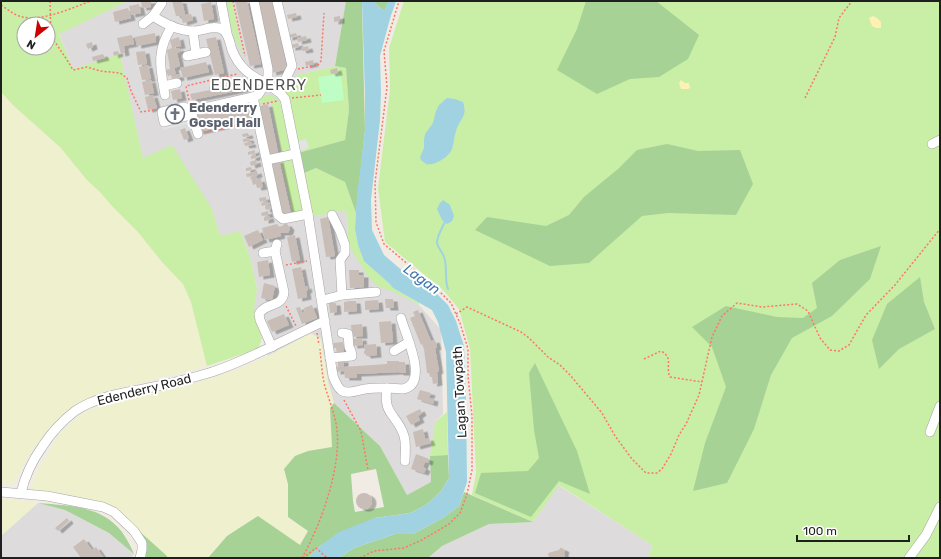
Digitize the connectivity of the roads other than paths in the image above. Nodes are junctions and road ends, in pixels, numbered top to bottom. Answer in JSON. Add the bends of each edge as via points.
{"nodes":[{"id":1,"x":221,"y":1,"type":"edge"},
{"id":2,"x":254,"y":1,"type":"edge"},
{"id":3,"x":277,"y":1,"type":"edge"},
{"id":4,"x":162,"y":3,"type":"dead end"},
{"id":5,"x":153,"y":16,"type":"junction"},
{"id":6,"x":143,"y":24,"type":"dead end"},
{"id":7,"x":172,"y":26,"type":"junction"},
{"id":8,"x":193,"y":31,"type":"junction"},
{"id":9,"x":226,"y":33,"type":"junction"},
{"id":10,"x":187,"y":56,"type":"dead end"},
{"id":11,"x":177,"y":83,"type":"dead end"},
{"id":12,"x":266,"y":83,"type":"junction"},
{"id":13,"x":278,"y":91,"type":"junction"},
{"id":14,"x":254,"y":101,"type":"junction"},
{"id":15,"x":198,"y":134,"type":"road end"},
{"id":16,"x":295,"y":154,"type":"junction"},
{"id":17,"x":267,"y":160,"type":"junction"},
{"id":18,"x":308,"y":214,"type":"junction"},
{"id":19,"x":332,"y":214,"type":"dead end"},
{"id":20,"x":263,"y":254,"type":"dead end"},
{"id":21,"x":376,"y":292,"type":"dead end"},
{"id":22,"x":342,"y":295,"type":"junction"},
{"id":23,"x":321,"y":297,"type":"junction"},
{"id":24,"x":401,"y":318,"type":"dead end"},
{"id":25,"x":325,"y":321,"type":"junction"},
{"id":26,"x":342,"y":333,"type":"dead end"},
{"id":27,"x":409,"y":342,"type":"junction"},
{"id":28,"x":272,"y":347,"type":"junction"},
{"id":29,"x":394,"y":351,"type":"dead end"},
{"id":30,"x":330,"y":358,"type":"junction"},
{"id":31,"x":387,"y":388,"type":"junction"},
{"id":32,"x":940,"y":406,"type":"edge"},
{"id":33,"x":930,"y":432,"type":"dead end"},
{"id":34,"x":405,"y":461,"type":"dead end"},
{"id":35,"x":1,"y":492,"type":"edge"},
{"id":36,"x":21,"y":493,"type":"junction"},
{"id":37,"x":940,"y":507,"type":"edge"},
{"id":38,"x":912,"y":556,"type":"edge"},
{"id":39,"x":140,"y":558,"type":"edge"}],
"edges":[{"from":1,"to":9,"type":"street"},
{"from":2,"to":12,"type":"street","via":[[268,69]]},
{"from":3,"to":13,"type":"street","via":[[291,70]]},
{"from":4,"to":5,"type":"street"},
{"from":5,"to":6,"type":"street"},
{"from":5,"to":7,"type":"street"},
{"from":7,"to":8,"type":"street"},
{"from":7,"to":11,"type":"street","via":[[163,41],[160,55],[165,90]]},
{"from":8,"to":9,"type":"street","via":[[217,28]]},
{"from":8,"to":10,"type":"street","via":[[201,53]]},
{"from":9,"to":12,"type":"street","via":[[244,70]]},
{"from":12,"to":13,"type":"street"},
{"from":12,"to":14,"type":"street"},
{"from":13,"to":16,"type":"street","via":[[285,99]]},
{"from":14,"to":15,"type":"street","via":[[192,111]]},
{"from":14,"to":17,"type":"street"},
{"from":16,"to":17,"type":"street"},
{"from":16,"to":18,"type":"street"},
{"from":17,"to":18,"type":"street","via":[[278,215],[283,219]]},
{"from":18,"to":23,"type":"street"},
{"from":19,"to":22,"type":"street","via":[[340,231],[345,253],[340,260]]},
{"from":20,"to":28,"type":"street","via":[[276,248],[284,292],[283,299],[264,308],[259,314]]},
{"from":21,"to":22,"type":"street"},
{"from":22,"to":23,"type":"street","via":[[323,300]]},
{"from":23,"to":25,"type":"street"},
{"from":24,"to":27,"type":"street"},
{"from":25,"to":28,"type":"street","name":"Edenderry Road"},
{"from":25,"to":30,"type":"street"},
{"from":26,"to":30,"type":"street","via":[[348,334],[352,356]]},
{"from":27,"to":29,"type":"street"},
{"from":27,"to":31,"type":"street","via":[[416,372],[412,385],[403,389]]},
{"from":28,"to":36,"type":"street","name":"Edenderry Road","via":[[209,373],[119,394],[76,410],[61,422],[32,462]]},
{"from":30,"to":31,"type":"street","via":[[333,376],[341,391]]},
{"from":31,"to":34,"type":"street","via":[[387,408],[403,433],[406,444]]},
{"from":32,"to":33,"type":"street"},
{"from":35,"to":36,"type":"street"},
{"from":36,"to":39,"type":"street","via":[[84,503],[114,512],[134,530],[142,543]]},
{"from":37,"to":38,"type":"street"}]}
